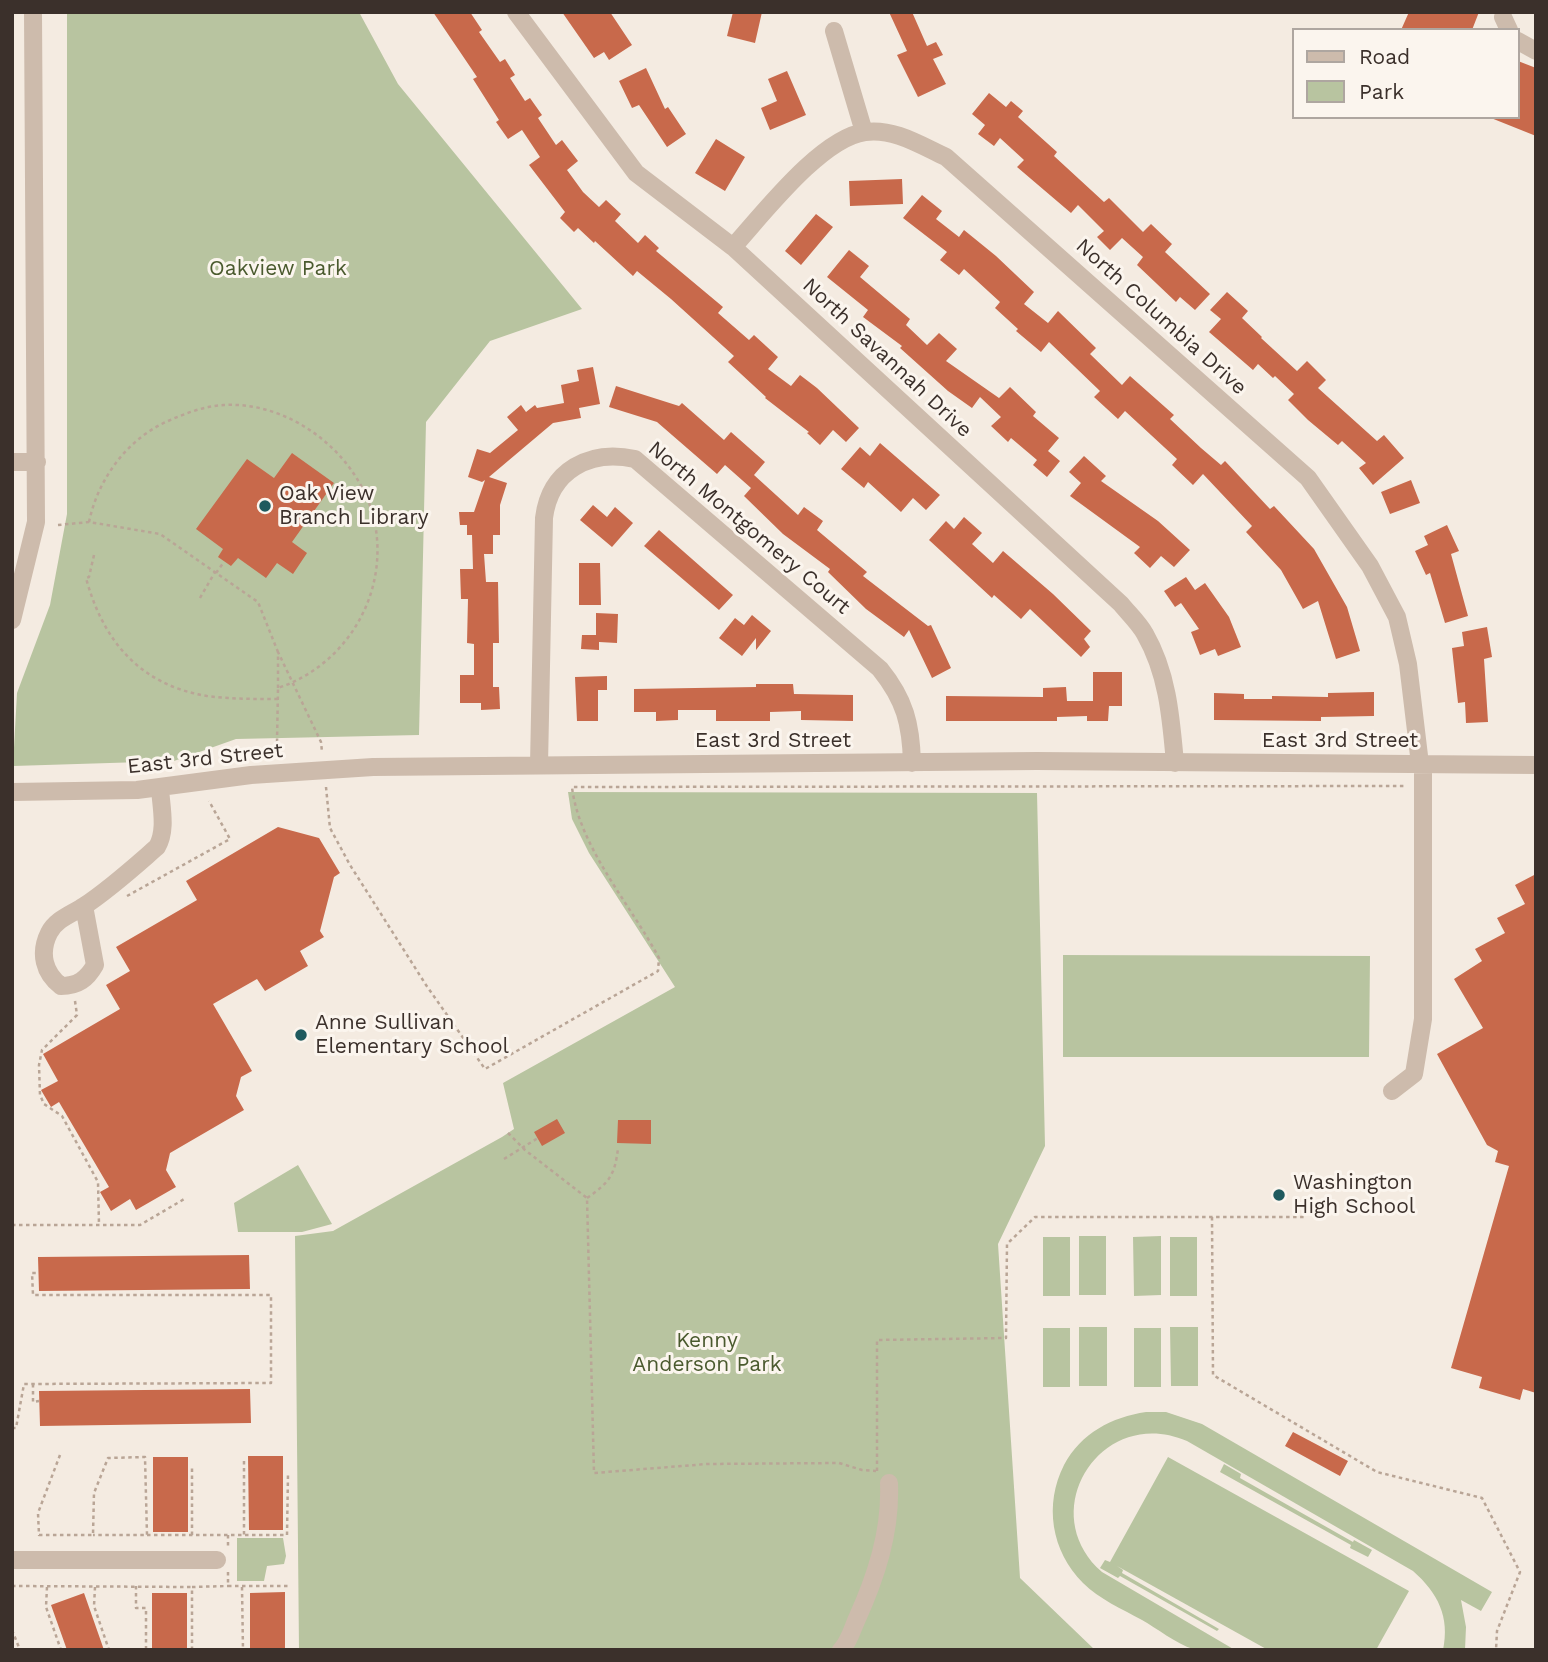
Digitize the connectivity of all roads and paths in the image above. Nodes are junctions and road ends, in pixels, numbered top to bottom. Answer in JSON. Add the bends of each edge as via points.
{"nodes":[{"id":1,"x":33,"y":12,"type":"edge"},
{"id":2,"x":516,"y":12,"type":"edge"},
{"id":3,"x":834,"y":31,"type":"dead end"},
{"id":4,"x":1520,"y":42,"type":"edge"},
{"id":5,"x":1536,"y":51,"type":"edge"},
{"id":6,"x":864,"y":132,"type":"junction"},
{"id":7,"x":733,"y":247,"type":"junction"},
{"id":8,"x":12,"y":462,"type":"edge"},
{"id":9,"x":37,"y":462,"type":"junction"},
{"id":10,"x":89,"y":522,"type":"junction"},
{"id":11,"x":58,"y":525,"type":"dead end"},
{"id":12,"x":94,"y":555,"type":"dead end"},
{"id":13,"x":224,"y":562,"type":"dead end"},
{"id":14,"x":216,"y":573,"type":"junction"},
{"id":15,"x":200,"y":598,"type":"dead end"},
{"id":16,"x":12,"y":620,"type":"edge"},
{"id":17,"x":278,"y":652,"type":"junction"},
{"id":18,"x":294,"y":683,"type":"junction"},
{"id":19,"x":278,"y":688,"type":"junction"},
{"id":20,"x":278,"y":699,"type":"junction"},
{"id":21,"x":277,"y":743,"type":"dead end"},
{"id":22,"x":912,"y":763,"type":"junction"},
{"id":23,"x":1175,"y":763,"type":"junction"},
{"id":24,"x":1421,"y":764,"type":"junction"},
{"id":25,"x":539,"y":765,"type":"junction"},
{"id":26,"x":1536,"y":765,"type":"edge"},
{"id":27,"x":324,"y":771,"type":"junction"},
{"id":28,"x":1410,"y":786,"type":"dead end"},
{"id":29,"x":160,"y":788,"type":"junction"},
{"id":30,"x":12,"y":792,"type":"edge"},
{"id":31,"x":209,"y":801,"type":"dead end"},
{"id":32,"x":118,"y":902,"type":"dead end"},
{"id":33,"x":84,"y":906,"type":"dead end"},
{"id":34,"x":68,"y":1002,"type":"dead end"},
{"id":35,"x":1392,"y":1091,"type":"dead end"},
{"id":36,"x":508,"y":1133,"type":"dead end"},
{"id":37,"x":538,"y":1138,"type":"dead end"},
{"id":38,"x":523,"y":1148,"type":"junction"},
{"id":39,"x":618,"y":1148,"type":"dead end"},
{"id":40,"x":504,"y":1159,"type":"dead end"},
{"id":41,"x":186,"y":1198,"type":"dead end"},
{"id":42,"x":587,"y":1198,"type":"junction"},
{"id":43,"x":1212,"y":1217,"type":"junction"},
{"id":44,"x":1306,"y":1217,"type":"dead end"},
{"id":45,"x":12,"y":1225,"type":"edge"},
{"id":46,"x":99,"y":1225,"type":"junction"},
{"id":47,"x":36,"y":1273,"type":"dead end"},
{"id":48,"x":33,"y":1384,"type":"junction"},
{"id":49,"x":39,"y":1401,"type":"dead end"},
{"id":50,"x":12,"y":1428,"type":"edge"},
{"id":51,"x":60,"y":1455,"type":"dead end"},
{"id":52,"x":244,"y":1461,"type":"dead end"},
{"id":53,"x":192,"y":1466,"type":"dead end"},
{"id":54,"x":288,"y":1474,"type":"dead end"},
{"id":55,"x":890,"y":1483,"type":"dead end"},
{"id":56,"x":93,"y":1535,"type":"junction"},
{"id":57,"x":146,"y":1535,"type":"junction"},
{"id":58,"x":192,"y":1535,"type":"junction"},
{"id":59,"x":228,"y":1535,"type":"junction"},
{"id":60,"x":244,"y":1535,"type":"junction"},
{"id":61,"x":224,"y":1556,"type":"junction"},
{"id":62,"x":12,"y":1560,"type":"edge"},
{"id":63,"x":12,"y":1586,"type":"edge"},
{"id":64,"x":136,"y":1586,"type":"junction"},
{"id":65,"x":228,"y":1586,"type":"junction"},
{"id":66,"x":242,"y":1586,"type":"junction"},
{"id":67,"x":288,"y":1586,"type":"dead end"},
{"id":68,"x":47,"y":1587,"type":"junction"},
{"id":69,"x":95,"y":1587,"type":"junction"},
{"id":70,"x":192,"y":1587,"type":"junction"},
{"id":71,"x":12,"y":1630,"type":"edge"},
{"id":72,"x":20,"y":1650,"type":"edge"},
{"id":73,"x":61,"y":1650,"type":"edge"},
{"id":74,"x":109,"y":1650,"type":"edge"},
{"id":75,"x":146,"y":1650,"type":"edge"},
{"id":76,"x":192,"y":1650,"type":"edge"},
{"id":77,"x":243,"y":1650,"type":"edge"},
{"id":78,"x":841,"y":1650,"type":"edge"},
{"id":79,"x":1496,"y":1650,"type":"edge"}],
"edges":[{"from":1,"to":9,"type":"street"},
{"from":2,"to":7,"type":"street","name":"North Savannah Drive","via":[[636,173]]},
{"from":3,"to":6,"type":"street"},
{"from":4,"to":5,"type":"street"},
{"from":6,"to":7,"type":"street","name":"North Columbia Drive","via":[[828,147],[804,168]]},
{"from":6,"to":24,"type":"street","name":"North Columbia Drive","via":[[901,135],[946,157],[1308,478],[1370,565],[1397,617]]},
{"from":7,"to":23,"type":"street","name":"North Savannah Drive","via":[[1121,604],[1144,633],[1159,667],[1171,709]]},
{"from":8,"to":9,"type":"street"},
{"from":9,"to":16,"type":"street","via":[[36,522]]},
{"from":10,"to":11,"type":"path"},
{"from":10,"to":14,"type":"path","via":[[160,534]]},
{"from":10,"to":18,"type":"path","via":[[102,485],[125,452],[157,426],[195,410],[226,405],[256,408],[285,417],[320,437],[351,469],[363,491],[376,530],[376,571],[365,611],[344,644]]},
{"from":12,"to":20,"type":"path","via":[[86,578],[95,606],[106,631],[133,662],[166,683],[194,693]]},
{"from":13,"to":14,"type":"path"},
{"from":14,"to":15,"type":"path"},
{"from":14,"to":17,"type":"path","via":[[258,602]]},
{"from":17,"to":18,"type":"path"},
{"from":17,"to":19,"type":"path"},
{"from":18,"to":19,"type":"path"},
{"from":18,"to":27,"type":"path","via":[[321,742]]},
{"from":19,"to":20,"type":"path"},
{"from":20,"to":21,"type":"path"},
{"from":22,"to":23,"type":"street","name":"East 3rd Street"},
{"from":22,"to":25,"type":"street","name":"East 3rd Street"},
{"from":22,"to":25,"type":"street","name":"North Montgomery Court","via":[[909,721],[897,690],[880,669],[635,459],[605,456],[576,465],[546,499]]},
{"from":23,"to":24,"type":"street","name":"East 3rd Street"},
{"from":24,"to":26,"type":"street","name":"East 3rd Street"},
{"from":24,"to":35,"type":"street","name":"North Columbia Drive","via":[[1423,1019],[1414,1074]]},
{"from":25,"to":27,"type":"street","name":"East 3rd Street"},
{"from":27,"to":28,"type":"path","via":[[330,828],[419,975],[485,1069],[658,971],[659,958],[596,853],[574,806],[572,787]]},
{"from":27,"to":29,"type":"street","name":"East 3rd Street","via":[[251,775]]},
{"from":29,"to":30,"type":"street","name":"East 3rd Street"},
{"from":29,"to":33,"type":"street","via":[[161,841]]},
{"from":31,"to":32,"type":"path","via":[[230,839]]},
{"from":34,"to":46,"type":"path","via":[[75,1001],[77,1015],[42,1050],[40,1095],[44,1104],[62,1116],[98,1182]]},
{"from":36,"to":38,"type":"path"},
{"from":37,"to":38,"type":"path"},
{"from":38,"to":40,"type":"path"},
{"from":38,"to":42,"type":"path"},
{"from":39,"to":42,"type":"path","via":[[616,1167],[605,1186]]},
{"from":41,"to":46,"type":"path","via":[[139,1225]]},
{"from":42,"to":43,"type":"path","via":[[594,1473],[707,1464],[839,1463],[877,1471],[877,1340],[1006,1338],[1007,1244],[1035,1217]]},
{"from":43,"to":44,"type":"path"},
{"from":43,"to":79,"type":"path","via":[[1213,1374],[1377,1472],[1482,1498],[1520,1572],[1497,1631]]},
{"from":45,"to":46,"type":"path"},
{"from":47,"to":48,"type":"path","via":[[32,1273],[33,1295],[271,1295],[271,1383]]},
{"from":48,"to":49,"type":"path","via":[[33,1402]]},
{"from":48,"to":50,"type":"path","via":[[24,1384],[16,1428]]},
{"from":51,"to":56,"type":"path","via":[[38,1513],[39,1535]]},
{"from":52,"to":60,"type":"path"},
{"from":53,"to":58,"type":"path"},
{"from":54,"to":60,"type":"path","via":[[287,1535]]},
{"from":55,"to":78,"type":"street","via":[[881,1559]]},
{"from":56,"to":57,"type":"path"},
{"from":56,"to":57,"type":"path","via":[[94,1493],[108,1458],[145,1457]]},
{"from":57,"to":58,"type":"path"},
{"from":58,"to":59,"type":"path"},
{"from":59,"to":60,"type":"path"},
{"from":59,"to":61,"type":"path"},
{"from":61,"to":62,"type":"street"},
{"from":61,"to":65,"type":"path"},
{"from":63,"to":68,"type":"path"},
{"from":64,"to":69,"type":"path"},
{"from":64,"to":70,"type":"path"},
{"from":64,"to":75,"type":"path","via":[[136,1608],[146,1608]]},
{"from":65,"to":66,"type":"path"},
{"from":65,"to":70,"type":"path"},
{"from":66,"to":67,"type":"path"},
{"from":66,"to":77,"type":"path"},
{"from":68,"to":69,"type":"path"},
{"from":68,"to":73,"type":"path","via":[[46,1606]]},
{"from":69,"to":74,"type":"path","via":[[94,1606]]},
{"from":70,"to":76,"type":"path"},
{"from":71,"to":72,"type":"path"}]}
